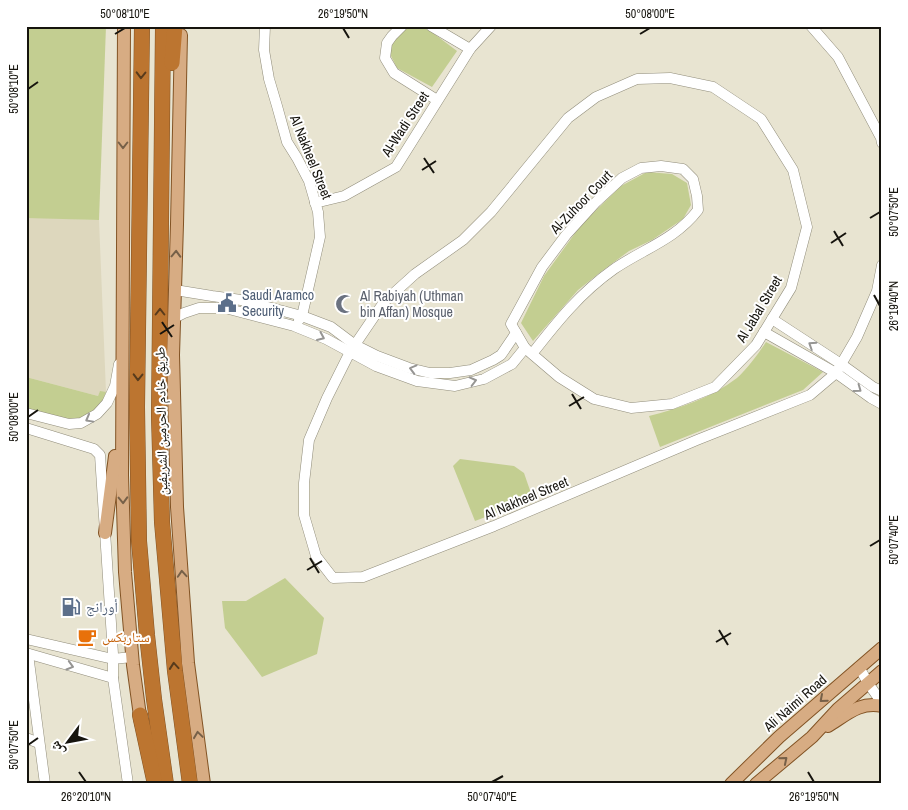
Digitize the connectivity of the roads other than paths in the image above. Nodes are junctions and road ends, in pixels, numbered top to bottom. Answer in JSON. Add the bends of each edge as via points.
{"nodes":[{"id":1,"x":124,"y":26,"type":"edge"},
{"id":2,"x":142,"y":26,"type":"edge"},
{"id":3,"x":164,"y":26,"type":"edge"},
{"id":4,"x":175,"y":26,"type":"edge"},
{"id":5,"x":181,"y":26,"type":"edge"},
{"id":6,"x":265,"y":26,"type":"edge"},
{"id":7,"x":402,"y":26,"type":"edge"},
{"id":8,"x":431,"y":26,"type":"edge"},
{"id":9,"x":491,"y":26,"type":"edge"},
{"id":10,"x":810,"y":26,"type":"edge"},
{"id":11,"x":470,"y":49,"type":"junction"},
{"id":12,"x":437,"y":100,"type":"junction"},
{"id":13,"x":882,"y":143,"type":"edge"},
{"id":14,"x":316,"y":203,"type":"junction"},
{"id":15,"x":161,"y":209,"type":"junction"},
{"id":16,"x":882,"y":265,"type":"edge"},
{"id":17,"x":175,"y":290,"type":"junction"},
{"id":18,"x":877,"y":303,"type":"edge"},
{"id":19,"x":302,"y":316,"type":"junction"},
{"id":20,"x":174,"y":318,"type":"junction"},
{"id":21,"x":772,"y":319,"type":"junction"},
{"id":22,"x":294,"y":326,"type":"junction"},
{"id":23,"x":764,"y":332,"type":"junction"},
{"id":24,"x":516,"y":333,"type":"junction"},
{"id":25,"x":122,"y":346,"type":"junction"},
{"id":26,"x":352,"y":348,"type":"junction"},
{"id":27,"x":529,"y":351,"type":"junction"},
{"id":28,"x":838,"y":368,"type":"junction"},
{"id":29,"x":882,"y":391,"type":"edge"},
{"id":30,"x":122,"y":404,"type":"junction"},
{"id":31,"x":882,"y":404,"type":"edge"},
{"id":32,"x":26,"y":413,"type":"edge"},
{"id":33,"x":26,"y":428,"type":"edge"},
{"id":34,"x":105,"y":533,"type":"junction"},
{"id":35,"x":26,"y":639,"type":"edge"},
{"id":36,"x":882,"y":648,"type":"edge"},
{"id":37,"x":91,"y":653,"type":"junction"},
{"id":38,"x":27,"y":654,"type":"edge"},
{"id":39,"x":132,"y":657,"type":"junction"},
{"id":40,"x":113,"y":659,"type":"junction"},
{"id":41,"x":859,"y":667,"type":"junction"},
{"id":42,"x":90,"y":671,"type":"junction"},
{"id":43,"x":113,"y":678,"type":"junction"},
{"id":44,"x":877,"y":679,"type":"edge"},
{"id":45,"x":882,"y":704,"type":"edge"},
{"id":46,"x":140,"y":714,"type":"junction"},
{"id":47,"x":812,"y":737,"type":"junction"},
{"id":48,"x":26,"y":738,"type":"edge"},
{"id":49,"x":39,"y":743,"type":"junction"},
{"id":50,"x":45,"y":784,"type":"edge"},
{"id":51,"x":128,"y":784,"type":"edge"},
{"id":52,"x":149,"y":784,"type":"edge"},
{"id":53,"x":155,"y":784,"type":"edge"},
{"id":54,"x":166,"y":784,"type":"edge"},
{"id":55,"x":190,"y":784,"type":"edge"},
{"id":56,"x":204,"y":784,"type":"edge"},
{"id":57,"x":731,"y":784,"type":"edge"},
{"id":58,"x":756,"y":784,"type":"edge"}],
"edges":[{"from":1,"to":25,"type":"main road","one_way":true},
{"from":2,"to":54,"type":"highway","name":"طريق خادم الحرمين الشريفين","one_way":true,"via":[[137,397],[139,541]]},
{"from":3,"to":15,"type":"highway","name":"طريق خادم الحرمين الشريفين"},
{"from":4,"to":15,"type":"highway"},
{"from":17,"to":5,"type":"main road","one_way":true},
{"from":6,"to":14,"type":"street","name":"Al Nakheel Street","via":[[264,50],[269,79],[287,142],[309,181]]},
{"from":7,"to":12,"type":"street","via":[[387,43],[385,58],[394,73]]},
{"from":8,"to":11,"type":"street"},
{"from":9,"to":11,"type":"street","name":"Al-Wadi Street"},
{"from":10,"to":13,"type":"street","via":[[838,57]]},
{"from":11,"to":12,"type":"street","name":"Al-Wadi Street"},
{"from":12,"to":14,"type":"street","name":"Al-Wadi Street","via":[[396,167],[344,196]]},
{"from":14,"to":19,"type":"street","name":"Al Nakheel Street","via":[[320,237]]},
{"from":55,"to":15,"type":"highway","name":"طريق خادم الحرمين الشريفين","one_way":true,"via":[[175,671],[162,522]]},
{"from":16,"to":18,"type":"street","name":"Al Nakheel Street"},
{"from":17,"to":19,"type":"street","via":[[241,300]]},
{"from":17,"to":20,"type":"main road"},
{"from":18,"to":28,"type":"street","name":"Al Nakheel Street"},
{"from":19,"to":22,"type":"street","name":"Al Nakheel Street"},
{"from":19,"to":26,"type":"street","via":[[331,327]]},
{"from":20,"to":22,"type":"street","via":[[199,308],[225,308]]},
{"from":56,"to":20,"type":"main road","one_way":true,"via":[[188,663],[178,516]]},
{"from":21,"to":23,"type":"street","name":"Al Jabal Street"},
{"from":21,"to":26,"type":"street","name":"Al Jabal Street","via":[[791,288],[807,226],[793,170],[761,118],[713,87],[670,78],[637,79],[596,97],[568,118],[491,212],[463,240],[415,274],[384,302]]},
{"from":28,"to":21,"type":"street","one_way":true},
{"from":22,"to":26,"type":"street","one_way":true},
{"from":23,"to":27,"type":"street","name":"Al Jabal Street","via":[[756,345],[715,387],[672,404],[631,408],[594,399]]},
{"from":23,"to":28,"type":"street"},
{"from":24,"to":26,"type":"street","one_way":true,"via":[[501,355],[493,360],[471,370],[450,373],[409,368]]},
{"from":24,"to":27,"type":"street"},
{"from":24,"to":27,"type":"street","name":"Al-Zuhoor Court","via":[[511,324],[542,267],[566,235],[622,178],[641,168],[661,166],[683,169],[693,179],[698,210],[690,220],[582,294]]},
{"from":25,"to":30,"type":"main road"},
{"from":25,"to":32,"type":"street","one_way":true,"via":[[115,386],[107,404],[97,414],[81,423],[69,424]]},
{"from":26,"to":27,"type":"street","one_way":true,"via":[[376,366],[417,381],[455,386],[484,379]]},
{"from":26,"to":28,"type":"street","name":"Al Nakheel Street","via":[[309,440],[304,483],[304,515],[316,556],[334,578],[363,577],[810,395]]},
{"from":28,"to":29,"type":"street"},
{"from":28,"to":31,"type":"street","one_way":true},
{"from":30,"to":34,"type":"main road"},
{"from":30,"to":39,"type":"main road","one_way":true,"via":[[125,572]]},
{"from":33,"to":34,"type":"street","via":[[94,449],[100,456]]},
{"from":34,"to":40,"type":"street"},
{"from":35,"to":37,"type":"street"},
{"from":36,"to":41,"type":"main road","name":"Ali Naimi Road"},
{"from":37,"to":40,"type":"street"},
{"from":37,"to":42,"type":"street","via":[[95,664]]},
{"from":38,"to":42,"type":"street","one_way":true},
{"from":38,"to":49,"type":"street"},
{"from":39,"to":40,"type":"street"},
{"from":39,"to":46,"type":"main road"},
{"from":40,"to":43,"type":"street"},
{"from":41,"to":44,"type":"street"},
{"from":41,"to":57,"type":"main road","name":"Ali Naimi Road","one_way":true},
{"from":42,"to":43,"type":"street"},
{"from":43,"to":51,"type":"street"},
{"from":44,"to":45,"type":"street"},
{"from":44,"to":47,"type":"main road","via":[[838,709]]},
{"from":45,"to":47,"type":"main road","via":[[854,710]]},
{"from":46,"to":52,"type":"main road"},
{"from":46,"to":53,"type":"highway"},
{"from":58,"to":47,"type":"main road","one_way":true},
{"from":48,"to":49,"type":"street"},
{"from":49,"to":50,"type":"street"}]}
